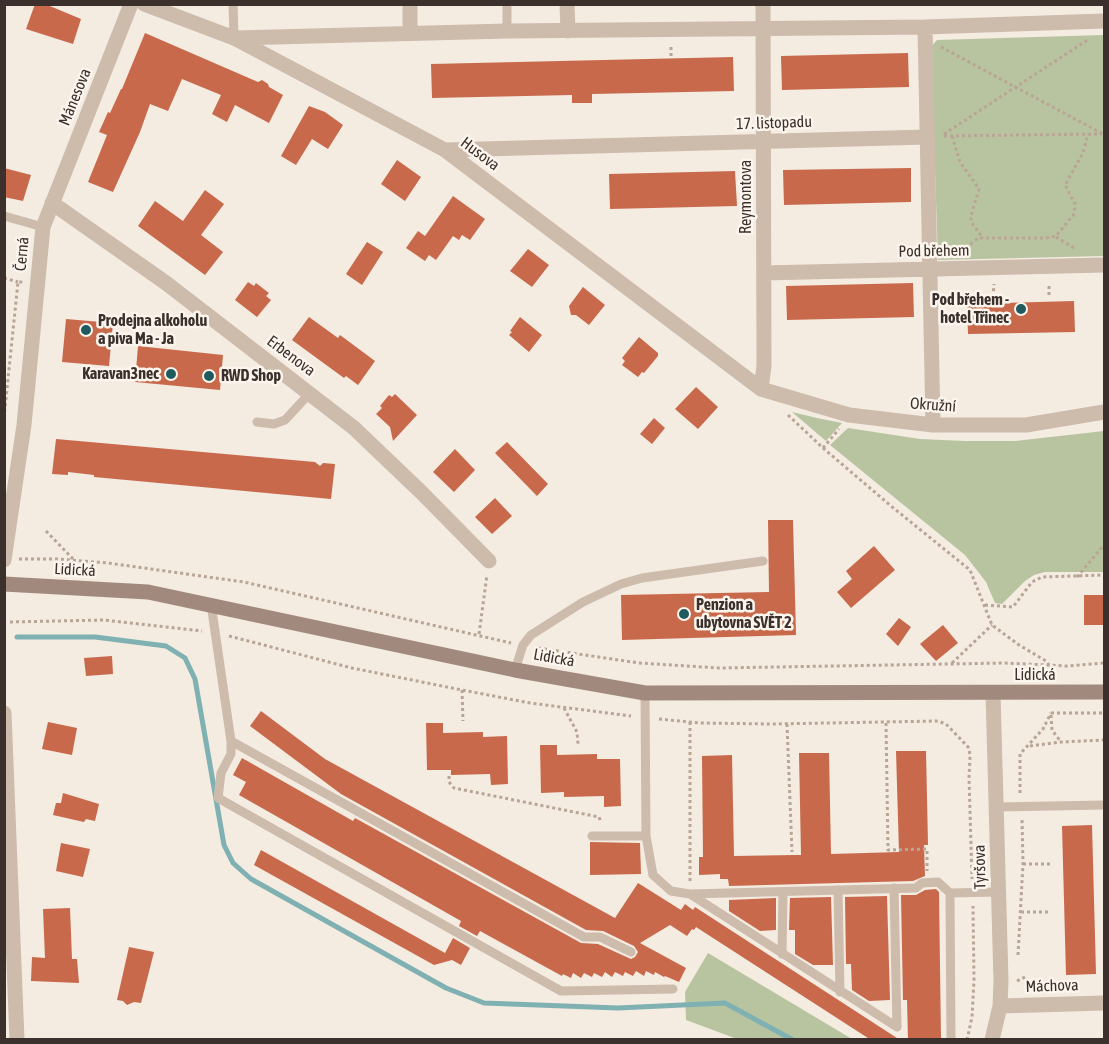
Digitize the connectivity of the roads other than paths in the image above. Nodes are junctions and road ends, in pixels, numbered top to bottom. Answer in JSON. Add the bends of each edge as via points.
{"nodes":[{"id":1,"x":131,"y":4,"type":"edge"},
{"id":2,"x":144,"y":4,"type":"edge"},
{"id":3,"x":233,"y":4,"type":"edge"},
{"id":4,"x":410,"y":4,"type":"edge"},
{"id":5,"x":507,"y":4,"type":"edge"},
{"id":6,"x":567,"y":4,"type":"edge"},
{"id":7,"x":763,"y":4,"type":"edge"},
{"id":8,"x":1104,"y":21,"type":"edge"},
{"id":9,"x":925,"y":27,"type":"junction"},
{"id":10,"x":764,"y":29,"type":"junction"},
{"id":11,"x":507,"y":31,"type":"junction"},
{"id":12,"x":568,"y":31,"type":"junction"},
{"id":13,"x":410,"y":33,"type":"junction"},
{"id":14,"x":234,"y":38,"type":"junction"},
{"id":15,"x":933,"y":137,"type":"junction"},
{"id":16,"x":764,"y":141,"type":"junction"},
{"id":17,"x":445,"y":150,"type":"junction"},
{"id":18,"x":52,"y":203,"type":"junction"},
{"id":19,"x":4,"y":216,"type":"edge"},
{"id":20,"x":43,"y":227,"type":"junction"},
{"id":21,"x":1104,"y":265,"type":"edge"},
{"id":22,"x":930,"y":269,"type":"junction"},
{"id":23,"x":764,"y":273,"type":"junction"},
{"id":24,"x":761,"y":389,"type":"junction"},
{"id":25,"x":310,"y":393,"type":"junction"},
{"id":26,"x":1104,"y":412,"type":"edge"},
{"id":27,"x":257,"y":422,"type":"dead end"},
{"id":28,"x":933,"y":425,"type":"junction"},
{"id":29,"x":5,"y":559,"type":"edge"},
{"id":30,"x":489,"y":561,"type":"road end"},
{"id":31,"x":763,"y":561,"type":"dead end"},
{"id":32,"x":4,"y":584,"type":"edge"},
{"id":33,"x":211,"y":604,"type":"junction"},
{"id":34,"x":515,"y":670,"type":"junction"},
{"id":35,"x":1104,"y":692,"type":"edge"},
{"id":36,"x":645,"y":693,"type":"junction"},
{"id":37,"x":993,"y":693,"type":"junction"},
{"id":38,"x":4,"y":713,"type":"edge"},
{"id":39,"x":231,"y":741,"type":"junction"},
{"id":40,"x":1104,"y":805,"type":"edge"},
{"id":41,"x":997,"y":807,"type":"junction"},
{"id":42,"x":597,"y":836,"type":"road end"},
{"id":43,"x":646,"y":836,"type":"junction"},
{"id":44,"x":894,"y":888,"type":"junction"},
{"id":45,"x":838,"y":890,"type":"junction"},
{"id":46,"x":783,"y":892,"type":"junction"},
{"id":47,"x":998,"y":892,"type":"junction"},
{"id":48,"x":950,"y":893,"type":"junction"},
{"id":49,"x":690,"y":894,"type":"junction"},
{"id":50,"x":631,"y":952,"type":"dead end"},
{"id":51,"x":782,"y":954,"type":"junction"},
{"id":52,"x":673,"y":989,"type":"dead end"},
{"id":53,"x":840,"y":992,"type":"junction"},
{"id":54,"x":1104,"y":1003,"type":"edge"},
{"id":55,"x":1000,"y":1006,"type":"junction"},
{"id":56,"x":17,"y":1040,"type":"edge"},
{"id":57,"x":951,"y":1040,"type":"edge"},
{"id":58,"x":992,"y":1040,"type":"edge"}],
"edges":[{"from":1,"to":18,"type":"street","name":"Mánesova"},
{"from":2,"to":14,"type":"street","name":"Husova"},
{"from":3,"to":14,"type":"lane"},
{"from":4,"to":13,"type":"street"},
{"from":5,"to":11,"type":"lane"},
{"from":6,"to":12,"type":"street"},
{"from":7,"to":10,"type":"street","name":"Reymontova"},
{"from":8,"to":9,"type":"street"},
{"from":9,"to":10,"type":"street"},
{"from":9,"to":15,"type":"street"},
{"from":10,"to":12,"type":"street"},
{"from":10,"to":16,"type":"street","name":"Reymontova"},
{"from":11,"to":12,"type":"street"},
{"from":11,"to":13,"type":"street"},
{"from":13,"to":14,"type":"street"},
{"from":14,"to":17,"type":"street","name":"Husova"},
{"from":15,"to":16,"type":"street","name":"17. listopadu"},
{"from":15,"to":22,"type":"street"},
{"from":16,"to":17,"type":"street","name":"17. listopadu"},
{"from":16,"to":23,"type":"street","name":"Reymontova"},
{"from":17,"to":24,"type":"street","name":"Husova"},
{"from":18,"to":20,"type":"street","name":"Černá"},
{"from":18,"to":25,"type":"street","name":"Erbenova","via":[[166,283]]},
{"from":19,"to":20,"type":"lane"},
{"from":20,"to":29,"type":"street","name":"Černá","via":[[24,425]]},
{"from":21,"to":22,"type":"street","name":"Pod břehem"},
{"from":22,"to":23,"type":"street","name":"Pod břehem"},
{"from":22,"to":28,"type":"street"},
{"from":23,"to":24,"type":"street","name":"Reymontova"},
{"from":24,"to":28,"type":"street","name":"Okružní","via":[[849,415]]},
{"from":25,"to":27,"type":"lane","via":[[285,420],[274,424]]},
{"from":25,"to":30,"type":"street","name":"Erbenova","via":[[362,436]]},
{"from":26,"to":28,"type":"street","name":"Okružní","via":[[1026,425]]},
{"from":31,"to":34,"type":"lane","via":[[621,584],[583,602],[531,635],[523,645]]},
{"from":32,"to":33,"type":"street","name":"Lidická","via":[[148,592]]},
{"from":33,"to":34,"type":"street","name":"Lidická"},
{"from":33,"to":39,"type":"lane"},
{"from":34,"to":36,"type":"street","name":"Lidická"},
{"from":35,"to":37,"type":"street","name":"Lidická"},
{"from":36,"to":37,"type":"street","name":"Lidická"},
{"from":36,"to":43,"type":"lane"},
{"from":37,"to":41,"type":"street","name":"Tyršova"},
{"from":38,"to":56,"type":"street"},
{"from":39,"to":50,"type":"lane","via":[[584,937],[600,938]]},
{"from":39,"to":52,"type":"lane","via":[[218,798],[561,991]]},
{"from":40,"to":41,"type":"lane"},
{"from":41,"to":47,"type":"street","name":"Tyršova"},
{"from":42,"to":43,"type":"lane"},
{"from":43,"to":49,"type":"lane","via":[[653,875],[671,891]]},
{"from":44,"to":45,"type":"lane"},
{"from":44,"to":48,"type":"lane","via":[[938,882]]},
{"from":44,"to":53,"type":"lane","via":[[897,1028]]},
{"from":45,"to":46,"type":"lane"},
{"from":45,"to":53,"type":"lane"},
{"from":46,"to":49,"type":"lane"},
{"from":46,"to":51,"type":"lane"},
{"from":47,"to":48,"type":"lane"},
{"from":47,"to":55,"type":"street","name":"Tyršova"},
{"from":48,"to":57,"type":"lane"},
{"from":49,"to":51,"type":"lane"},
{"from":51,"to":53,"type":"lane"},
{"from":54,"to":55,"type":"street","name":"Máchova"},
{"from":55,"to":58,"type":"street","name":"Tyršova"}]}
